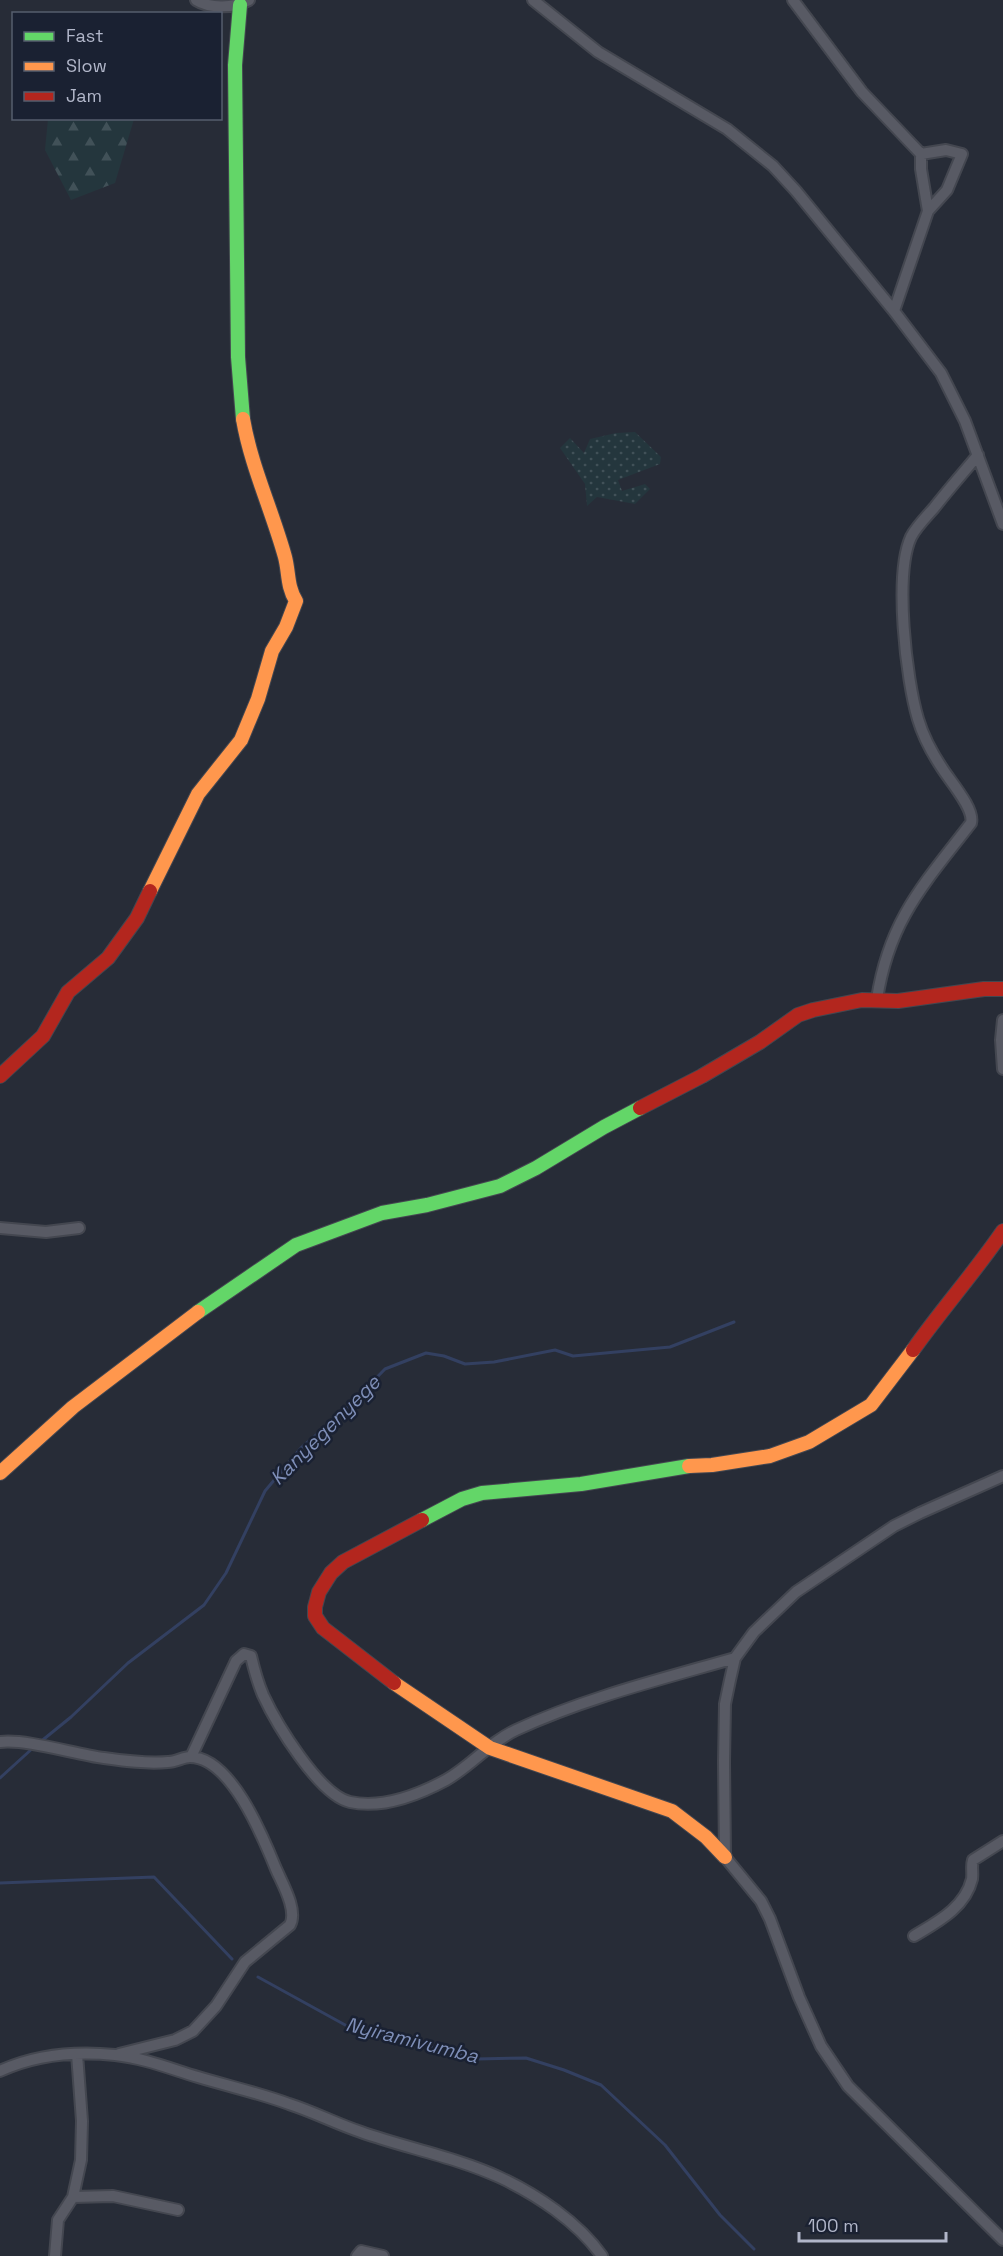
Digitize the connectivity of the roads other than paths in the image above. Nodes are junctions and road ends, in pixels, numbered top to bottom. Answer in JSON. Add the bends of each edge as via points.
{"nodes":[{"id":1,"x":196,"y":0,"type":"edge"},
{"id":2,"x":533,"y":0,"type":"edge"},
{"id":3,"x":793,"y":0,"type":"edge"},
{"id":4,"x":244,"y":2,"type":"edge"},
{"id":5,"x":921,"y":154,"type":"junction"},
{"id":6,"x":928,"y":211,"type":"junction"},
{"id":7,"x":894,"y":311,"type":"junction"},
{"id":8,"x":978,"y":455,"type":"junction"},
{"id":9,"x":1003,"y":524,"type":"edge"},
{"id":10,"x":1003,"y":989,"type":"edge"},
{"id":11,"x":877,"y":999,"type":"junction"},
{"id":12,"x":1003,"y":1020,"type":"edge"},
{"id":13,"x":1003,"y":1070,"type":"edge"},
{"id":14,"x":0,"y":1076,"type":"edge"},
{"id":15,"x":0,"y":1228,"type":"edge"},
{"id":16,"x":79,"y":1228,"type":"dead end"},
{"id":17,"x":1003,"y":1230,"type":"edge"},
{"id":18,"x":0,"y":1473,"type":"edge"},
{"id":19,"x":1003,"y":1476,"type":"edge"},
{"id":20,"x":735,"y":1658,"type":"junction"},
{"id":21,"x":0,"y":1742,"type":"edge"},
{"id":22,"x":490,"y":1748,"type":"junction"},
{"id":23,"x":191,"y":1757,"type":"junction"},
{"id":24,"x":1003,"y":1841,"type":"edge"},
{"id":25,"x":725,"y":1857,"type":"junction"},
{"id":26,"x":914,"y":1936,"type":"dead end"},
{"id":27,"x":76,"y":2054,"type":"junction"},
{"id":28,"x":116,"y":2055,"type":"junction"},
{"id":29,"x":0,"y":2071,"type":"edge"},
{"id":30,"x":74,"y":2197,"type":"junction"},
{"id":31,"x":178,"y":2210,"type":"dead end"},
{"id":32,"x":1003,"y":2240,"type":"edge"},
{"id":33,"x":55,"y":2256,"type":"edge"},
{"id":34,"x":357,"y":2256,"type":"edge"},
{"id":35,"x":383,"y":2256,"type":"edge"},
{"id":36,"x":602,"y":2256,"type":"edge"}],
"edges":[{"from":1,"to":4,"type":"street","via":[[212,6]]},
{"from":2,"to":7,"type":"street","via":[[598,52],[727,129],[773,166]]},
{"from":3,"to":5,"type":"street","via":[[862,92]]},
{"from":4,"to":14,"type":"street","via":[[235,65],[241,401],[252,458],[273,514],[290,594],[296,601],[272,651],[241,740],[198,794],[137,918],[108,958],[68,992],[43,1035]]},
{"from":5,"to":6,"type":"street"},
{"from":5,"to":6,"type":"street","via":[[946,150],[962,154],[947,190]]},
{"from":6,"to":7,"type":"street"},
{"from":7,"to":8,"type":"street","via":[[941,373]]},
{"from":8,"to":9,"type":"street"},
{"from":8,"to":11,"type":"street","via":[[912,535],[903,567],[902,593],[907,658],[918,717],[926,739],[972,818],[906,910],[885,957]]},
{"from":10,"to":11,"type":"street","via":[[898,1001]]},
{"from":11,"to":18,"type":"street","via":[[798,1015],[702,1076],[500,1186],[382,1213],[296,1245],[187,1320],[90,1394]]},
{"from":12,"to":13,"type":"street"},
{"from":15,"to":16,"type":"street","via":[[46,1232]]},
{"from":17,"to":22,"type":"street","via":[[882,1394],[824,1434],[756,1460],[682,1466],[581,1484],[471,1495],[343,1562],[328,1574],[315,1609],[323,1628],[380,1674]]},
{"from":19,"to":20,"type":"street","via":[[920,1512],[876,1537],[796,1592],[754,1632]]},
{"from":20,"to":22,"type":"street","via":[[542,1719]]},
{"from":20,"to":25,"type":"street","via":[[725,1704]]},
{"from":21,"to":23,"type":"street","via":[[139,1762]]},
{"from":22,"to":23,"type":"street","via":[[425,1791],[400,1800],[350,1802],[334,1795],[317,1778],[283,1733],[262,1694],[251,1656],[244,1654],[236,1661]]},
{"from":22,"to":25,"type":"street","via":[[672,1811]]},
{"from":23,"to":28,"type":"street","via":[[218,1768],[235,1786],[271,1858],[293,1920],[245,1962],[216,2007],[193,2031],[176,2040]]},
{"from":24,"to":26,"type":"street","via":[[973,1860],[972,1879],[960,1903]]},
{"from":25,"to":32,"type":"street","via":[[761,1901],[811,2025],[834,2067],[848,2086]]},
{"from":27,"to":28,"type":"street"},
{"from":27,"to":29,"type":"street","via":[[32,2058]]},
{"from":27,"to":30,"type":"street","via":[[82,2121]]},
{"from":28,"to":36,"type":"street","via":[[244,2089],[381,2139],[476,2168],[546,2204],[586,2237]]},
{"from":30,"to":31,"type":"street","via":[[113,2196]]},
{"from":30,"to":33,"type":"street","via":[[58,2220]]},
{"from":34,"to":35,"type":"street","via":[[361,2251]]}]}
